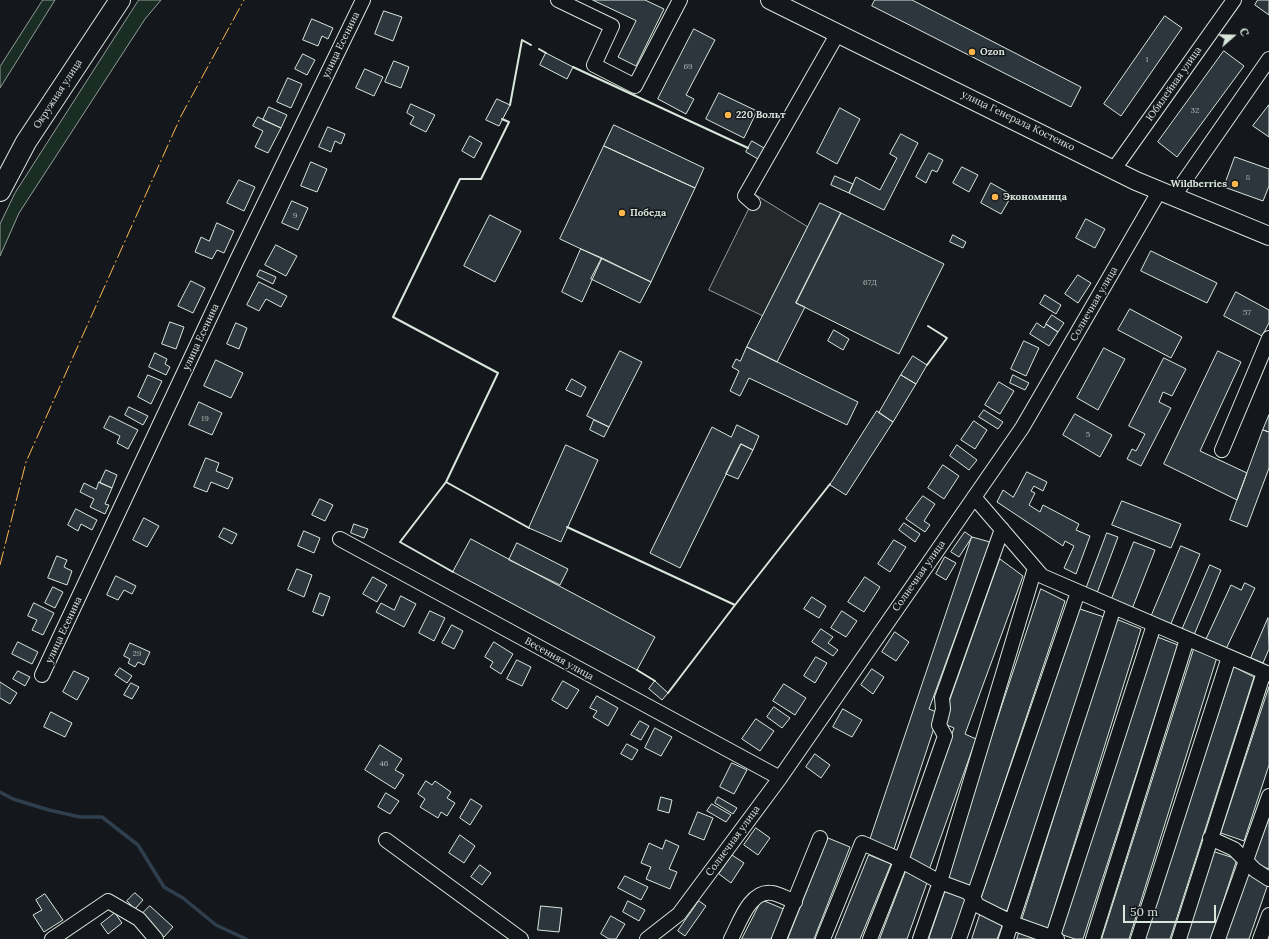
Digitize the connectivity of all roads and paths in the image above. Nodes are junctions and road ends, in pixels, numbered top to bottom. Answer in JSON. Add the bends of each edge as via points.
{"nodes":[{"id":1,"x":120,"y":0,"type":"edge"},
{"id":2,"x":363,"y":0,"type":"edge"},
{"id":3,"x":558,"y":0,"type":"edge"},
{"id":4,"x":680,"y":0,"type":"edge"},
{"id":5,"x":1234,"y":0,"type":"edge"},
{"id":6,"x":778,"y":2,"type":"edge"},
{"id":7,"x":838,"y":33,"type":"junction"},
{"id":8,"x":1269,"y":59,"type":"edge"},
{"id":9,"x":1114,"y":169,"type":"junction"},
{"id":10,"x":0,"y":191,"type":"edge"},
{"id":11,"x":1167,"y":193,"type":"junction"},
{"id":12,"x":753,"y":203,"type":"dead end"},
{"id":13,"x":1269,"y":236,"type":"edge"},
{"id":14,"x":1269,"y":338,"type":"edge"},
{"id":15,"x":1222,"y":450,"type":"dead end"},
{"id":16,"x":974,"y":497,"type":"junction"},
{"id":17,"x":1002,"y":529,"type":"junction"},
{"id":18,"x":340,"y":539,"type":"dead end"},
{"id":19,"x":1035,"y":568,"type":"junction"},
{"id":20,"x":1078,"y":592,"type":"junction"},
{"id":21,"x":1114,"y":607,"type":"junction"},
{"id":22,"x":1154,"y":624,"type":"junction"},
{"id":23,"x":1187,"y":639,"type":"junction"},
{"id":24,"x":1229,"y":657,"type":"junction"},
{"id":25,"x":1266,"y":673,"type":"edge"},
{"id":26,"x":42,"y":676,"type":"dead end"},
{"id":27,"x":780,"y":778,"type":"junction"},
{"id":28,"x":1269,"y":796,"type":"edge"},
{"id":29,"x":820,"y":838,"type":"dead end"},
{"id":30,"x":1210,"y":838,"type":"junction"},
{"id":31,"x":386,"y":840,"type":"dead end"},
{"id":32,"x":901,"y":861,"type":"junction"},
{"id":33,"x":1245,"y":861,"type":"junction"},
{"id":34,"x":1269,"y":879,"type":"edge"},
{"id":35,"x":940,"y":882,"type":"junction"},
{"id":36,"x":973,"y":897,"type":"junction"},
{"id":37,"x":795,"y":902,"type":"junction"},
{"id":38,"x":1269,"y":915,"type":"edge"},
{"id":39,"x":1012,"y":921,"type":"junction"},
{"id":40,"x":1054,"y":938,"type":"edge"},
{"id":41,"x":52,"y":939,"type":"edge"},
{"id":42,"x":156,"y":939,"type":"edge"},
{"id":43,"x":521,"y":939,"type":"edge"},
{"id":44,"x":647,"y":939,"type":"edge"},
{"id":45,"x":731,"y":939,"type":"edge"},
{"id":46,"x":779,"y":939,"type":"edge"},
{"id":47,"x":822,"y":939,"type":"edge"},
{"id":48,"x":870,"y":939,"type":"edge"},
{"id":49,"x":920,"y":939,"type":"edge"},
{"id":50,"x":959,"y":939,"type":"edge"},
{"id":51,"x":1006,"y":939,"type":"edge"},
{"id":52,"x":1093,"y":939,"type":"edge"},
{"id":53,"x":1138,"y":939,"type":"edge"},
{"id":54,"x":1179,"y":939,"type":"edge"},
{"id":55,"x":1218,"y":939,"type":"edge"},
{"id":56,"x":1260,"y":939,"type":"edge"}],
"edges":[{"from":1,"to":10,"type":"highway","name":"Окружная улица","via":[[26,142]]},
{"from":2,"to":26,"type":"street","name":"улица Есенина","via":[[236,262]]},
{"from":3,"to":4,"type":"street","via":[[612,26],[594,65],[635,86]]},
{"from":5,"to":9,"type":"street","name":"Юбилейная улица"},
{"from":6,"to":7,"type":"main road","name":"улица Генерала Костенко"},
{"from":7,"to":9,"type":"main road","name":"улица Генерала Костенко"},
{"from":7,"to":12,"type":"street","via":[[745,196]]},
{"from":8,"to":11,"type":"street","name":"Солнечная улица"},
{"from":9,"to":11,"type":"main road","name":"улица Генерала Костенко"},
{"from":11,"to":13,"type":"main road","name":"улица Генерала Костенко"},
{"from":11,"to":16,"type":"street","name":"Солнечная улица","via":[[1022,428]]},
{"from":14,"to":15,"type":"street"},
{"from":16,"to":17,"type":"street"},
{"from":16,"to":27,"type":"street","name":"Солнечная улица"},
{"from":17,"to":19,"type":"street"},
{"from":17,"to":32,"type":"street","via":[[942,698],[943,709],[939,726],[945,736]]},
{"from":18,"to":27,"type":"street","name":"Весенняя улица"},
{"from":19,"to":20,"type":"street","via":[[1042,576]]},
{"from":19,"to":35,"type":"street"},
{"from":20,"to":21,"type":"street"},
{"from":20,"to":36,"type":"street"},
{"from":21,"to":22,"type":"street"},
{"from":21,"to":39,"type":"street"},
{"from":22,"to":23,"type":"street"},
{"from":22,"to":40,"type":"street"},
{"from":23,"to":24,"type":"street"},
{"from":23,"to":52,"type":"street"},
{"from":24,"to":25,"type":"street"},
{"from":24,"to":53,"type":"street"},
{"from":25,"to":30,"type":"street"},
{"from":27,"to":44,"type":"street","name":"Солнечная улица","via":[[679,914]]},
{"from":28,"to":33,"type":"street"},
{"from":29,"to":37,"type":"street"},
{"from":30,"to":33,"type":"street","via":[[1234,849]]},
{"from":30,"to":54,"type":"street"},
{"from":31,"to":43,"type":"street"},
{"from":32,"to":35,"type":"street"},
{"from":32,"to":47,"type":"street","via":[[862,843]]},
{"from":32,"to":48,"type":"street"},
{"from":33,"to":34,"type":"street"},
{"from":33,"to":55,"type":"street"},
{"from":35,"to":36,"type":"street","via":[[967,892]]},
{"from":35,"to":49,"type":"street"},
{"from":36,"to":39,"type":"street","via":[[977,905]]},
{"from":36,"to":50,"type":"street"},
{"from":37,"to":45,"type":"street","via":[[771,892],[760,894],[751,902]]},
{"from":37,"to":46,"type":"street"},
{"from":38,"to":56,"type":"street"},
{"from":39,"to":40,"type":"street"},
{"from":39,"to":51,"type":"street"},
{"from":41,"to":42,"type":"street","via":[[108,901],[139,919]]}]}
